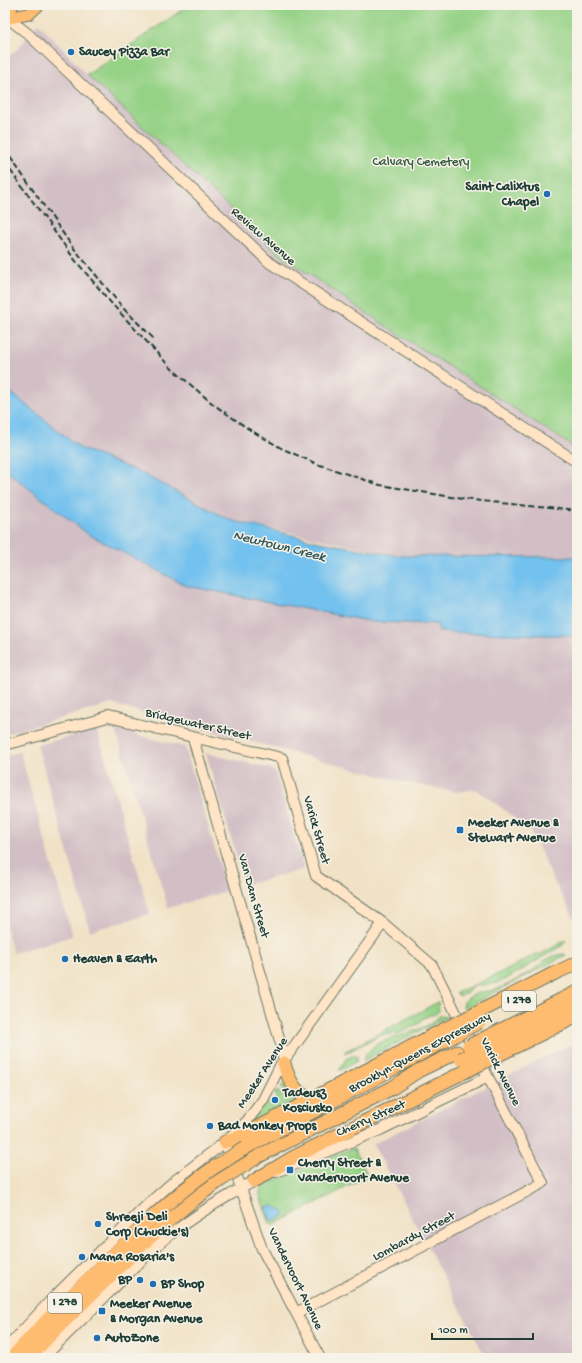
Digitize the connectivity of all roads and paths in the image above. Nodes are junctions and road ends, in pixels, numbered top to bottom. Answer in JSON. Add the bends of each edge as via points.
{"nodes":[{"id":1,"x":13,"y":5,"type":"edge"},
{"id":2,"x":39,"y":5,"type":"edge"},
{"id":3,"x":6,"y":19,"type":"edge"},
{"id":4,"x":577,"y":462,"type":"edge"},
{"id":5,"x":193,"y":738,"type":"junction"},
{"id":6,"x":5,"y":745,"type":"edge"},
{"id":7,"x":282,"y":758,"type":"joint"},
{"id":8,"x":383,"y":923,"type":"junction"},
{"id":9,"x":577,"y":963,"type":"edge"},
{"id":10,"x":577,"y":968,"type":"edge"},
{"id":11,"x":557,"y":976,"type":"junction"},
{"id":12,"x":574,"y":1006,"type":"edge"},
{"id":13,"x":447,"y":1034,"type":"junction"},
{"id":14,"x":461,"y":1061,"type":"junction"},
{"id":15,"x":284,"y":1063,"type":"junction"},
{"id":16,"x":488,"y":1078,"type":"junction"},
{"id":17,"x":313,"y":1099,"type":"junction"},
{"id":18,"x":225,"y":1142,"type":"junction"},
{"id":19,"x":254,"y":1181,"type":"junction"},
{"id":20,"x":543,"y":1183,"type":"joint"},
{"id":21,"x":241,"y":1188,"type":"junction"},
{"id":22,"x":296,"y":1313,"type":"junction"},
{"id":23,"x":5,"y":1350,"type":"edge"},
{"id":24,"x":12,"y":1358,"type":"edge"},
{"id":25,"x":29,"y":1358,"type":"edge"},
{"id":26,"x":43,"y":1358,"type":"edge"},
{"id":27,"x":320,"y":1358,"type":"edge"}],
"edges":[{"from":1,"to":3,"type":"main road"},
{"from":2,"to":3,"type":"main road","via":[[29,14]]},
{"from":3,"to":4,"type":"main road","name":"Review Avenue","via":[[27,33],[270,264]]},
{"from":5,"to":6,"type":"main road","name":"Bridgewater Street","via":[[108,717]]},
{"from":5,"to":7,"type":"main road","name":"Bridgewater Street"},
{"from":5,"to":15,"type":"main road","name":"Van Dam Street","via":[[282,1048]]},
{"from":7,"to":8,"type":"main road","name":"Varick Street","via":[[316,876]]},
{"from":8,"to":15,"type":"main road","name":"Meeker Avenue"},
{"from":8,"to":16,"type":"main road","name":"Varick Avenue","via":[[432,965]]},
{"from":9,"to":11,"type":"highway"},
{"from":10,"to":11,"type":"highway","name":"Brooklyn-Queens Expressway","number":"I 278"},
{"from":11,"to":13,"type":"highway","name":"Brooklyn-Queens Expressway","number":"I 278","bridge":true},
{"from":12,"to":14,"type":"highway","number":"I 278","bridge":true},
{"from":13,"to":17,"type":"highway"},
{"from":13,"to":24,"type":"highway","name":"Brooklyn-Queens Expressway","number":"I 278","bridge":true,"via":[[213,1168],[163,1206]]},
{"from":14,"to":19,"type":"highway"},
{"from":14,"to":25,"type":"highway","name":"Brooklyn-Queens Expressway","number":"I 278","bridge":true,"via":[[392,1088],[259,1156],[219,1181],[179,1211],[126,1260]]},
{"from":15,"to":17,"type":"highway","via":[[298,1092]]},
{"from":15,"to":18,"type":"main road","name":"Meeker Avenue","via":[[256,1110]]},
{"from":16,"to":19,"type":"main road","name":"Cherry Street","via":[[399,1122]]},
{"from":16,"to":20,"type":"main road","name":"Varick Avenue"},
{"from":17,"to":18,"type":"highway","via":[[240,1137]]},
{"from":18,"to":21,"type":"main road","name":"Vandervoort Avenue"},
{"from":18,"to":23,"type":"main road","name":"Meeker Avenue","via":[[147,1205],[51,1300]]},
{"from":19,"to":21,"type":"main road","name":"Cherry Street"},
{"from":20,"to":22,"type":"main road","name":"Lombardy Street"},
{"from":21,"to":22,"type":"main road","name":"Vandervoort Avenue","via":[[262,1249]]},
{"from":21,"to":26,"type":"main road","via":[[198,1214],[165,1239]]},
{"from":22,"to":27,"type":"main road","name":"Vandervoort Avenue"}]}
